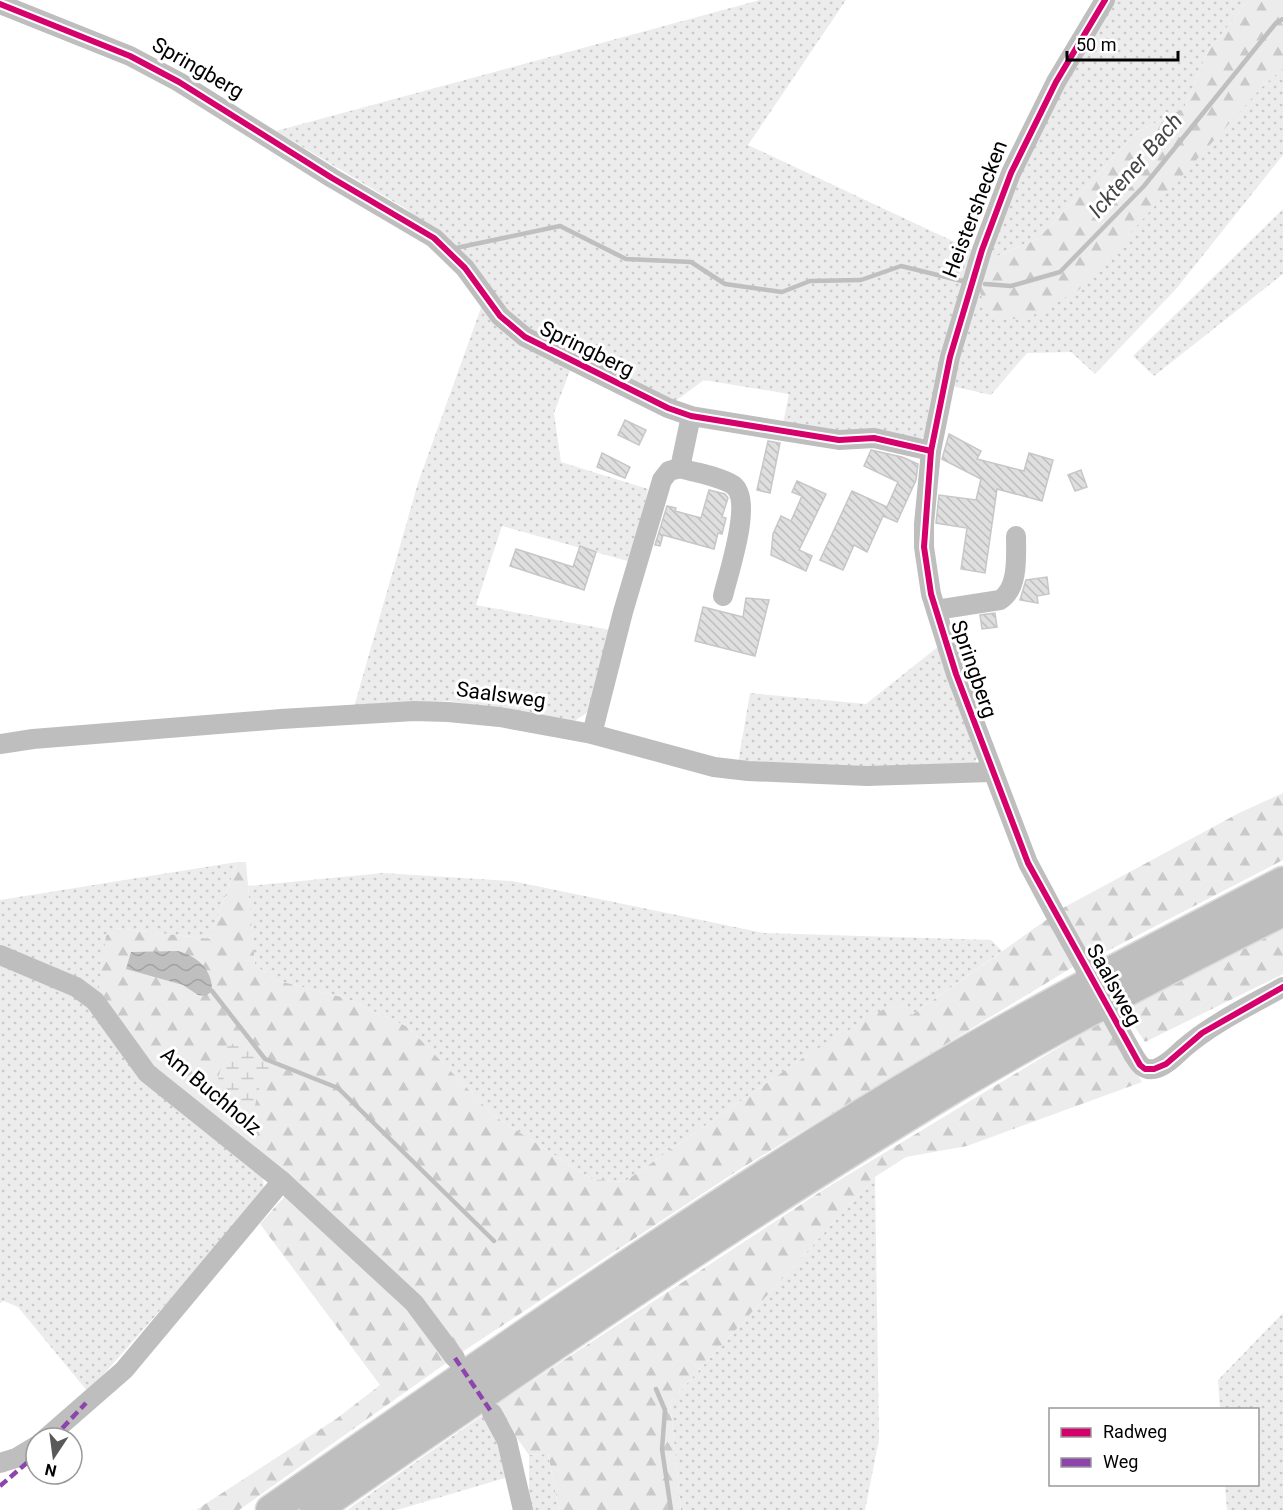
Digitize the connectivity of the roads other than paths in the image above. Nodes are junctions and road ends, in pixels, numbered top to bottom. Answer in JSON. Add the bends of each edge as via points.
{"nodes":[{"id":1,"x":1105,"y":0,"type":"edge"},
{"id":2,"x":0,"y":4,"type":"edge"},
{"id":3,"x":691,"y":416,"type":"junction"},
{"id":4,"x":931,"y":452,"type":"junction"},
{"id":5,"x":680,"y":468,"type":"junction"},
{"id":6,"x":1016,"y":536,"type":"dead end"},
{"id":7,"x":723,"y":596,"type":"dead end"},
{"id":8,"x":936,"y":610,"type":"junction"},
{"id":9,"x":592,"y":734,"type":"junction"},
{"id":10,"x":0,"y":744,"type":"edge"},
{"id":11,"x":990,"y":769,"type":"junction"},
{"id":12,"x":1283,"y":882,"type":"edge"},
{"id":13,"x":1283,"y":911,"type":"edge"},
{"id":14,"x":0,"y":955,"type":"edge"},
{"id":15,"x":1283,"y":987,"type":"edge"},
{"id":16,"x":282,"y":1181,"type":"junction"},
{"id":17,"x":455,"y":1358,"type":"dead end"},
{"id":18,"x":492,"y":1413,"type":"dead end"},
{"id":19,"x":60,"y":1426,"type":"edge"},
{"id":20,"x":24,"y":1453,"type":"edge"},
{"id":21,"x":0,"y":1463,"type":"edge"},
{"id":22,"x":271,"y":1510,"type":"edge"},
{"id":23,"x":315,"y":1510,"type":"edge"},
{"id":24,"x":523,"y":1510,"type":"edge"}],
"edges":[{"from":1,"to":4,"type":"street","name":"Heistershecken","via":[[1056,82],[1011,173],[982,250],[950,357]]},
{"from":2,"to":3,"type":"street","name":"Springberg","via":[[130,56],[178,82],[434,238],[465,268],[500,316],[525,337]]},
{"from":3,"to":4,"type":"street","name":"Springberg","via":[[840,440],[874,438]]},
{"from":3,"to":5,"type":"street"},
{"from":4,"to":8,"type":"street","name":"Springberg","via":[[924,547]]},
{"from":5,"to":7,"type":"street","via":[[731,484],[739,491],[741,520]]},
{"from":5,"to":9,"type":"street","via":[[669,471],[662,480]]},
{"from":6,"to":8,"type":"street","via":[[1015,570],[1005,597]]},
{"from":8,"to":11,"type":"street","name":"Springberg"},
{"from":9,"to":10,"type":"street","name":"Saalsweg","via":[[500,717],[414,711]]},
{"from":9,"to":11,"type":"street","name":"Saalsweg","via":[[714,767],[748,771],[867,776]]},
{"from":11,"to":15,"type":"street","name":"Saalsweg","bridge":true,"via":[[1028,863],[1133,1054],[1145,1069],[1154,1070],[1166,1064],[1203,1033]]},
{"from":12,"to":22,"type":"highway","via":[[1078,987],[829,1136],[567,1306]]},
{"from":13,"to":23,"type":"highway","via":[[1091,1009],[889,1128],[684,1259]]},
{"from":14,"to":16,"type":"street","name":"Am Buchholz","via":[[75,987],[95,1001],[147,1072]]},
{"from":16,"to":17,"type":"street","name":"Am Buchholz","via":[[414,1303]]},
{"from":16,"to":19,"type":"street","via":[[124,1370]]},
{"from":18,"to":24,"type":"street","via":[[507,1442]]},
{"from":20,"to":21,"type":"street"}]}
